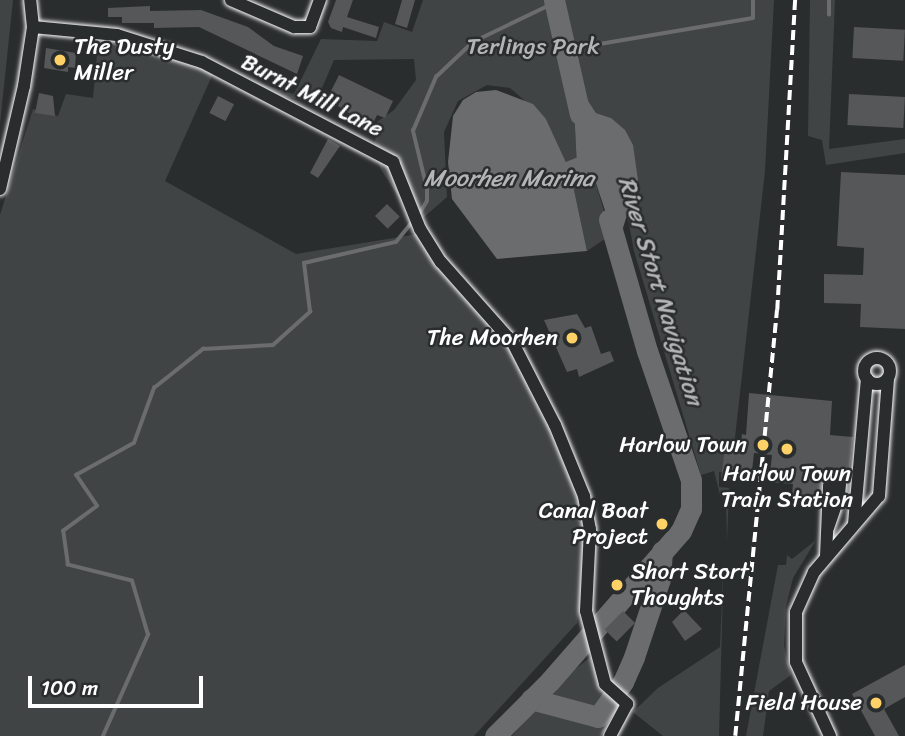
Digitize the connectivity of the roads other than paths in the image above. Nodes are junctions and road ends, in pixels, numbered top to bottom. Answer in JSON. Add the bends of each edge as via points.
{"nodes":[{"id":1,"x":30,"y":0,"type":"edge"},
{"id":2,"x":231,"y":0,"type":"edge"},
{"id":3,"x":320,"y":0,"type":"edge"},
{"id":4,"x":33,"y":27,"type":"junction"},
{"id":5,"x":0,"y":189,"type":"edge"},
{"id":6,"x":888,"y":377,"type":"junction"},
{"id":7,"x":867,"y":379,"type":"junction"},
{"id":8,"x":854,"y":524,"type":"junction"},
{"id":9,"x":828,"y":528,"type":"dead end"},
{"id":10,"x":826,"y":556,"type":"junction"},
{"id":11,"x":610,"y":736,"type":"edge"},
{"id":12,"x":830,"y":736,"type":"edge"}],
"edges":[{"from":1,"to":4,"type":"street"},
{"from":2,"to":3,"type":"street","via":[[294,27],[310,27]]},
{"from":4,"to":5,"type":"street","via":[[13,149]]},
{"from":4,"to":11,"type":"street","name":"Burnt Mill Lane","via":[[117,35],[202,62],[393,162],[420,229],[440,262],[513,343],[555,425],[589,522],[586,611],[606,687],[624,701],[626,713]]},
{"from":6,"to":7,"type":"street","via":[[878,384]]},
{"from":6,"to":7,"type":"street","via":[[888,363],[877,358],[865,366]]},
{"from":6,"to":8,"type":"street","via":[[879,496]]},
{"from":7,"to":8,"type":"street"},
{"from":8,"to":10,"type":"street"},
{"from":9,"to":10,"type":"street"},
{"from":10,"to":12,"type":"street","via":[[798,600],[793,648],[808,696]]}]}
